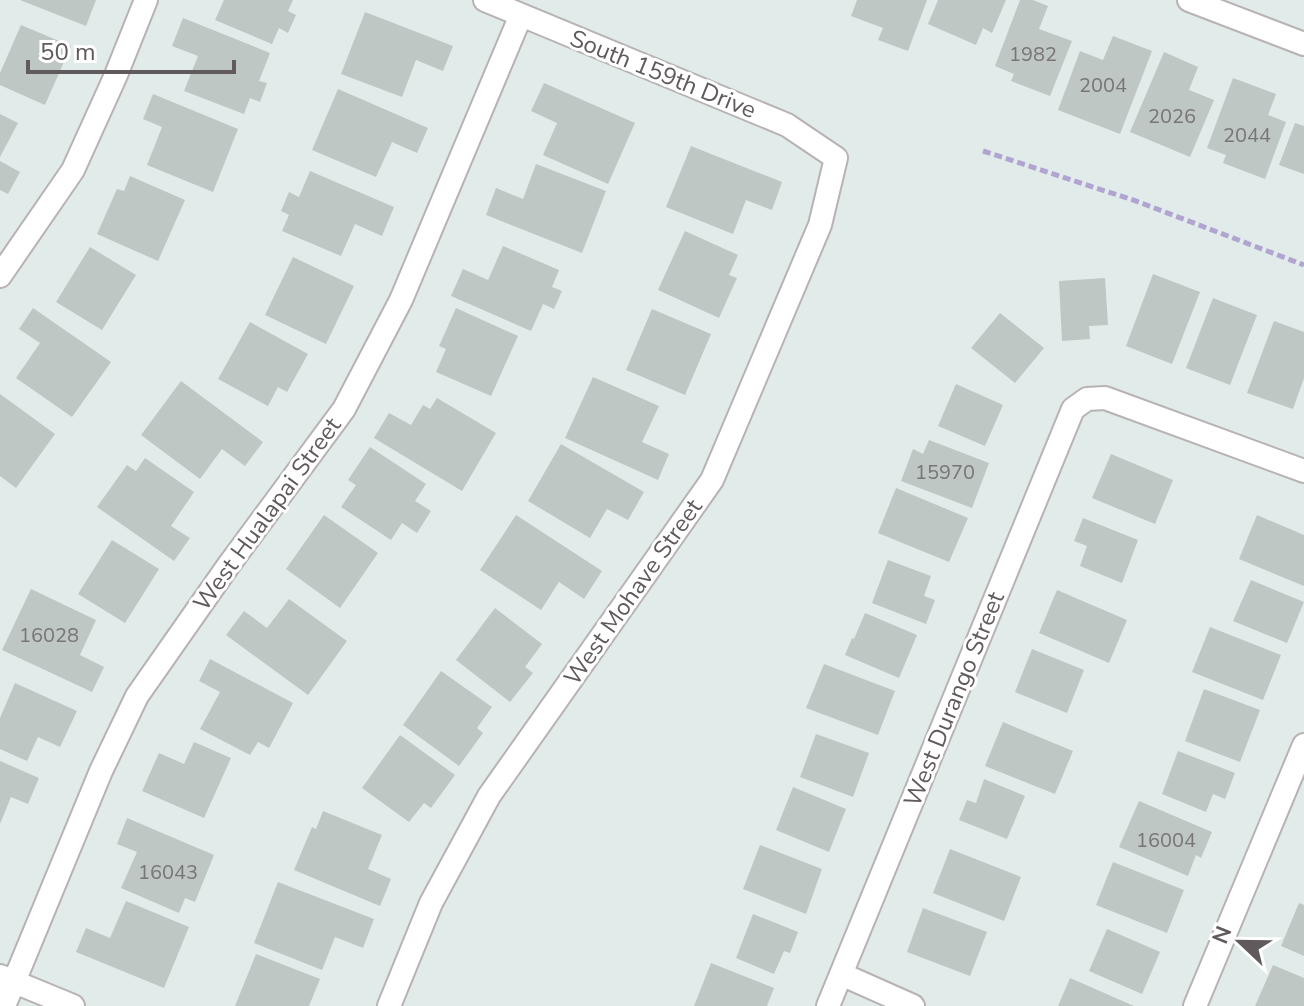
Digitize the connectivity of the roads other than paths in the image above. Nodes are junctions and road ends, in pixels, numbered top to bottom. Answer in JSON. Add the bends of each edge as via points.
{"nodes":[{"id":1,"x":146,"y":0,"type":"edge"},
{"id":2,"x":485,"y":0,"type":"edge"},
{"id":3,"x":1189,"y":0,"type":"edge"},
{"id":4,"x":521,"y":15,"type":"junction"},
{"id":5,"x":1304,"y":44,"type":"edge"},
{"id":6,"x":836,"y":158,"type":"joint"},
{"id":7,"x":0,"y":276,"type":"edge"},
{"id":8,"x":1304,"y":471,"type":"edge"},
{"id":9,"x":1304,"y":745,"type":"edge"},
{"id":10,"x":841,"y":974,"type":"junction"},
{"id":11,"x":7,"y":979,"type":"edge"},
{"id":12,"x":4,"y":1006,"type":"edge"},
{"id":13,"x":73,"y":1006,"type":"edge"},
{"id":14,"x":389,"y":1006,"type":"edge"},
{"id":15,"x":828,"y":1006,"type":"edge"},
{"id":16,"x":913,"y":1006,"type":"edge"},
{"id":17,"x":1195,"y":1006,"type":"edge"}],
"edges":[{"from":1,"to":7,"type":"street","via":[[73,170]]},
{"from":2,"to":4,"type":"street","name":"South 159th Drive"},
{"from":3,"to":5,"type":"street"},
{"from":4,"to":6,"type":"street","name":"South 159th Drive","via":[[787,125]]},
{"from":4,"to":11,"type":"street","name":"West Hualapai Street","via":[[401,300],[344,409],[137,696]]},
{"from":6,"to":14,"type":"street","name":"West Mohave Street","via":[[820,225],[712,480],[489,796],[431,903]]},
{"from":8,"to":10,"type":"street","name":"West Durango Street","via":[[1105,398],[1087,399],[1073,409]]},
{"from":9,"to":17,"type":"street"},
{"from":10,"to":15,"type":"street","name":"West Durango Street"},
{"from":10,"to":16,"type":"street"},
{"from":11,"to":12,"type":"street","name":"West Hualapai Street"},
{"from":11,"to":13,"type":"street"}]}
